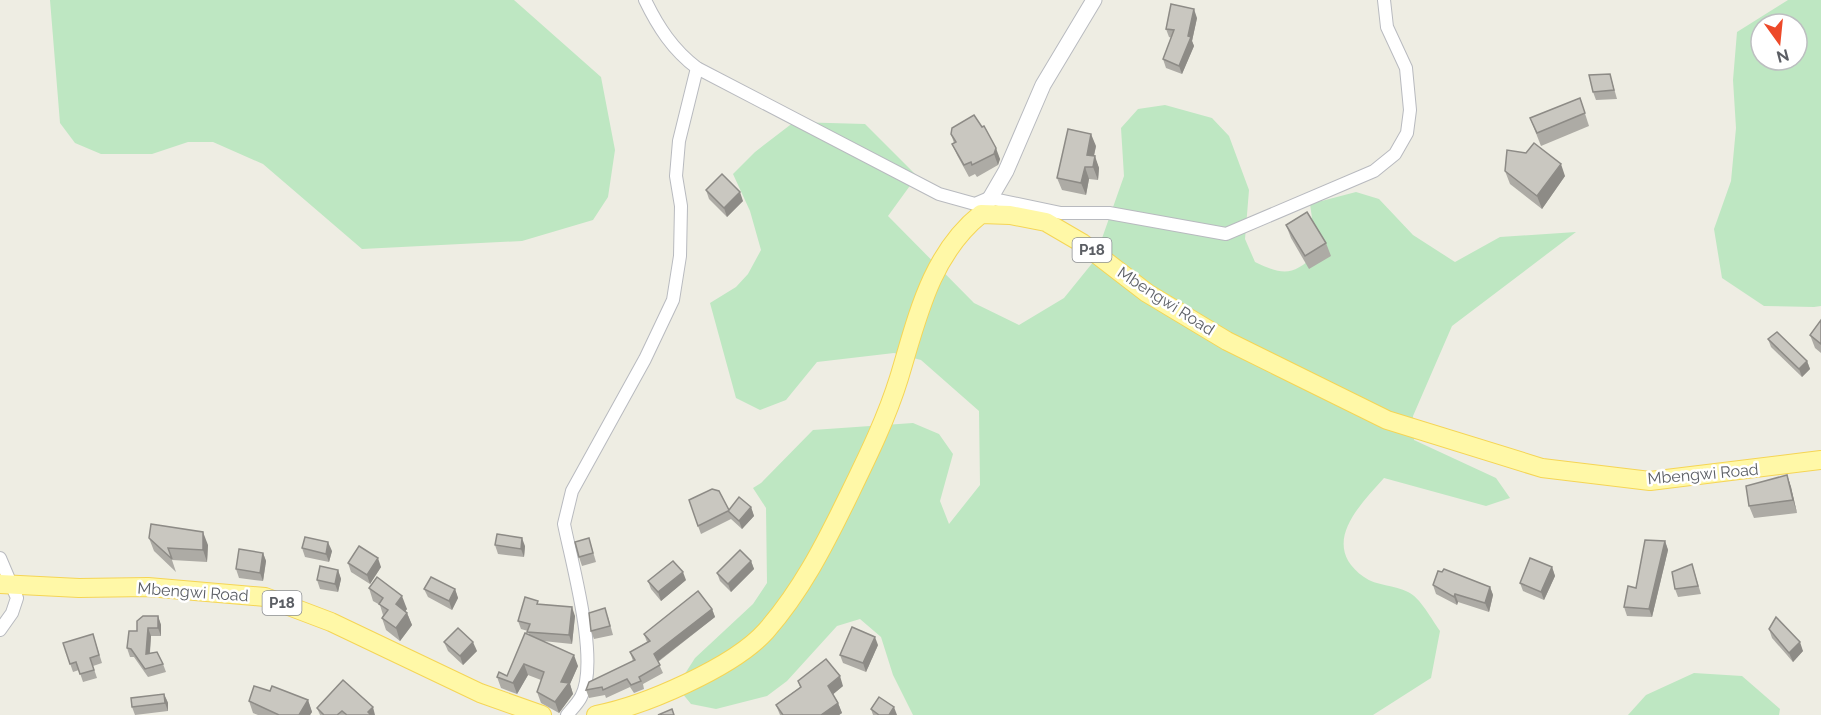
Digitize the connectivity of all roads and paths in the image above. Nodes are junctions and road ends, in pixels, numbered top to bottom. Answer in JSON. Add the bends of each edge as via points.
{"nodes":[{"id":1,"x":645,"y":0,"type":"edge"},
{"id":2,"x":1094,"y":0,"type":"edge"},
{"id":3,"x":1384,"y":0,"type":"edge"},
{"id":4,"x":698,"y":68,"type":"junction"},
{"id":5,"x":985,"y":206,"type":"junction"},
{"id":6,"x":1821,"y":460,"type":"edge"},
{"id":7,"x":0,"y":558,"type":"edge"},
{"id":8,"x":6,"y":584,"type":"edge"},
{"id":9,"x":0,"y":630,"type":"edge"},
{"id":10,"x":542,"y":715,"type":"edge"},
{"id":11,"x":567,"y":715,"type":"edge"},
{"id":12,"x":596,"y":715,"type":"edge"}],
"edges":[{"from":1,"to":4,"type":"street","via":[[664,35]]},
{"from":2,"to":5,"type":"street","via":[[1043,85],[1006,171]]},
{"from":3,"to":5,"type":"street","via":[[1387,27],[1406,68],[1409,122],[1395,154],[1374,171],[1226,234],[1109,213]]},
{"from":4,"to":5,"type":"street","via":[[926,189]]},
{"from":4,"to":11,"type":"street","via":[[679,141],[676,176],[681,206],[680,256],[673,300],[566,509],[564,524],[588,664],[581,696]]},
{"from":5,"to":6,"type":"main road","name":"Mbengwi Road","number":"P18","via":[[1046,222],[1082,243],[1147,293],[1227,341],[1387,420],[1542,468],[1650,481]]},
{"from":5,"to":12,"type":"main road","via":[[947,250],[920,304],[898,380],[869,454],[811,572],[765,632],[720,666],[669,691]]},
{"from":7,"to":8,"type":"street"},
{"from":8,"to":9,"type":"street","via":[[18,598]]},
{"from":8,"to":10,"type":"main road","name":"Mbengwi Road","number":"P18","via":[[148,587],[265,597],[331,622],[480,693]]}]}
